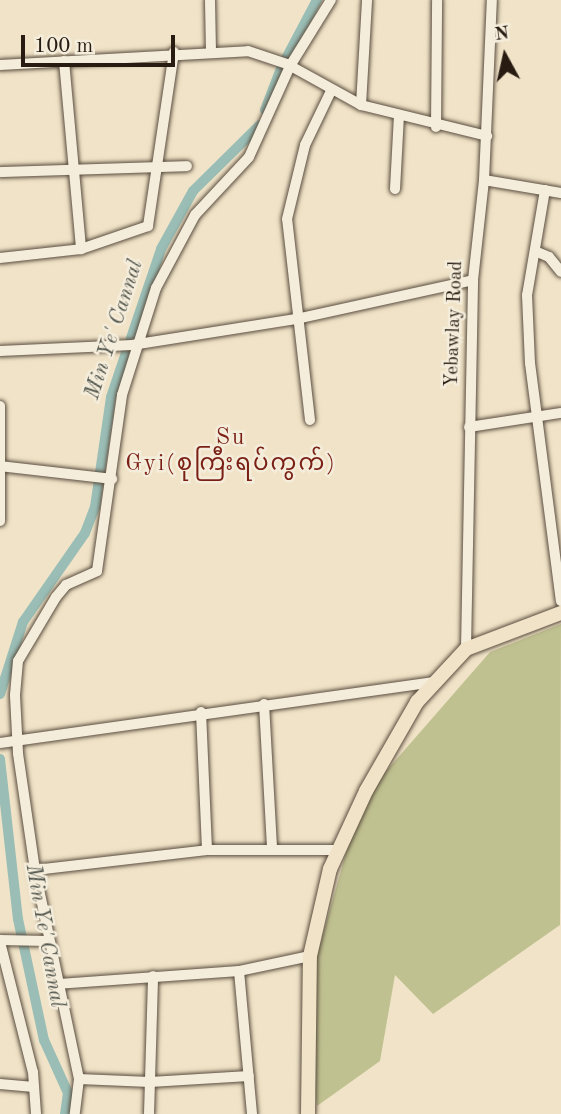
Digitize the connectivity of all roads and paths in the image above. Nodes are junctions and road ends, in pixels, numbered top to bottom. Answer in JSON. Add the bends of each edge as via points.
{"nodes":[{"id":1,"x":211,"y":0,"type":"edge"},
{"id":2,"x":331,"y":0,"type":"edge"},
{"id":3,"x":367,"y":0,"type":"edge"},
{"id":4,"x":438,"y":0,"type":"edge"},
{"id":5,"x":492,"y":0,"type":"edge"},
{"id":6,"x":211,"y":50,"type":"junction"},
{"id":7,"x":174,"y":52,"type":"junction"},
{"id":8,"x":64,"y":61,"type":"junction"},
{"id":9,"x":0,"y":65,"type":"edge"},
{"id":10,"x":289,"y":65,"type":"junction"},
{"id":11,"x":331,"y":91,"type":"junction"},
{"id":12,"x":361,"y":106,"type":"junction"},
{"id":13,"x":398,"y":115,"type":"junction"},
{"id":14,"x":436,"y":127,"type":"junction"},
{"id":15,"x":487,"y":136,"type":"junction"},
{"id":16,"x":71,"y":166,"type":"junction"},
{"id":17,"x":187,"y":166,"type":"dead end"},
{"id":18,"x":161,"y":167,"type":"junction"},
{"id":19,"x":0,"y":172,"type":"edge"},
{"id":20,"x":484,"y":180,"type":"junction"},
{"id":21,"x":395,"y":189,"type":"dead end"},
{"id":22,"x":545,"y":190,"type":"junction"},
{"id":23,"x":561,"y":193,"type":"edge"},
{"id":24,"x":81,"y":249,"type":"junction"},
{"id":25,"x":535,"y":251,"type":"junction"},
{"id":26,"x":0,"y":258,"type":"edge"},
{"id":27,"x":561,"y":272,"type":"edge"},
{"id":28,"x":473,"y":280,"type":"junction"},
{"id":29,"x":296,"y":319,"type":"junction"},
{"id":30,"x":135,"y":344,"type":"junction"},
{"id":31,"x":0,"y":351,"type":"edge"},
{"id":32,"x":0,"y":406,"type":"edge"},
{"id":33,"x":561,"y":413,"type":"edge"},
{"id":34,"x":310,"y":420,"type":"dead end"},
{"id":35,"x":535,"y":420,"type":"junction"},
{"id":36,"x":469,"y":427,"type":"junction"},
{"id":37,"x":1,"y":466,"type":"edge"},
{"id":38,"x":112,"y":479,"type":"junction"},
{"id":39,"x":0,"y":521,"type":"edge"},
{"id":40,"x":561,"y":601,"type":"edge"},
{"id":41,"x":561,"y":613,"type":"edge"},
{"id":42,"x":466,"y":649,"type":"junction"},
{"id":43,"x":435,"y":682,"type":"junction"},
{"id":44,"x":264,"y":704,"type":"junction"},
{"id":45,"x":201,"y":712,"type":"junction"},
{"id":46,"x":17,"y":740,"type":"junction"},
{"id":47,"x":1,"y":743,"type":"edge"},
{"id":48,"x":272,"y":848,"type":"junction"},
{"id":49,"x":207,"y":850,"type":"junction"},
{"id":50,"x":338,"y":850,"type":"junction"},
{"id":51,"x":35,"y":870,"type":"junction"},
{"id":52,"x":4,"y":941,"type":"edge"},
{"id":53,"x":48,"y":941,"type":"junction"},
{"id":54,"x":310,"y":956,"type":"junction"},
{"id":55,"x":239,"y":971,"type":"junction"},
{"id":56,"x":153,"y":976,"type":"junction"},
{"id":57,"x":59,"y":984,"type":"junction"},
{"id":58,"x":249,"y":1076,"type":"junction"},
{"id":59,"x":79,"y":1079,"type":"junction"},
{"id":60,"x":150,"y":1082,"type":"junction"},
{"id":61,"x":0,"y":1084,"type":"edge"},
{"id":62,"x":34,"y":1087,"type":"junction"},
{"id":63,"x":36,"y":1114,"type":"edge"},
{"id":64,"x":75,"y":1114,"type":"edge"},
{"id":65,"x":149,"y":1114,"type":"edge"},
{"id":66,"x":252,"y":1114,"type":"edge"},
{"id":67,"x":308,"y":1114,"type":"edge"}],
"edges":[{"from":1,"to":6,"type":"street"},
{"from":2,"to":10,"type":"street"},
{"from":3,"to":12,"type":"street"},
{"from":4,"to":14,"type":"street"},
{"from":5,"to":15,"type":"street","name":"Yebawlay Road"},
{"from":6,"to":7,"type":"street"},
{"from":6,"to":10,"type":"street","via":[[263,54]]},
{"from":7,"to":8,"type":"street"},
{"from":7,"to":18,"type":"street"},
{"from":8,"to":9,"type":"street"},
{"from":8,"to":16,"type":"street"},
{"from":10,"to":11,"type":"street"},
{"from":10,"to":30,"type":"street","via":[[249,158],[195,215],[156,288]]},
{"from":11,"to":12,"type":"street"},
{"from":11,"to":29,"type":"street","via":[[305,145],[287,219]]},
{"from":12,"to":13,"type":"street"},
{"from":13,"to":14,"type":"street"},
{"from":13,"to":21,"type":"street"},
{"from":14,"to":15,"type":"street"},
{"from":15,"to":20,"type":"street","name":"Yebawlay Road"},
{"from":16,"to":18,"type":"street"},
{"from":16,"to":19,"type":"street"},
{"from":16,"to":24,"type":"street"},
{"from":17,"to":18,"type":"street"},
{"from":18,"to":24,"type":"street","via":[[148,226]]},
{"from":20,"to":22,"type":"street"},
{"from":20,"to":28,"type":"street","name":"Yebawlay Road"},
{"from":22,"to":23,"type":"street"},
{"from":22,"to":25,"type":"street"},
{"from":24,"to":26,"type":"street"},
{"from":25,"to":27,"type":"street","via":[[549,257]]},
{"from":25,"to":35,"type":"street","via":[[527,295]]},
{"from":28,"to":29,"type":"street"},
{"from":28,"to":36,"type":"street","name":"Yebawlay Road"},
{"from":29,"to":30,"type":"street"},
{"from":29,"to":34,"type":"street"},
{"from":30,"to":31,"type":"street"},
{"from":30,"to":38,"type":"street","via":[[122,394]]},
{"from":32,"to":37,"type":"street"},
{"from":33,"to":35,"type":"street"},
{"from":35,"to":36,"type":"street"},
{"from":35,"to":40,"type":"street"},
{"from":36,"to":42,"type":"street","name":"Yebawlay Road"},
{"from":37,"to":38,"type":"street"},
{"from":37,"to":39,"type":"street"},
{"from":38,"to":46,"type":"street","via":[[97,571],[66,585],[18,661]]},
{"from":41,"to":42,"type":"main road"},
{"from":42,"to":43,"type":"main road"},
{"from":43,"to":44,"type":"street"},
{"from":43,"to":50,"type":"main road","via":[[388,748]]},
{"from":44,"to":45,"type":"street"},
{"from":44,"to":48,"type":"street"},
{"from":45,"to":46,"type":"street"},
{"from":45,"to":49,"type":"street"},
{"from":46,"to":47,"type":"street"},
{"from":46,"to":51,"type":"street"},
{"from":48,"to":49,"type":"street"},
{"from":48,"to":50,"type":"street"},
{"from":49,"to":51,"type":"street"},
{"from":50,"to":54,"type":"main road"},
{"from":51,"to":53,"type":"street"},
{"from":52,"to":53,"type":"street"},
{"from":52,"to":62,"type":"street"},
{"from":53,"to":57,"type":"street"},
{"from":54,"to":55,"type":"street"},
{"from":54,"to":67,"type":"main road"},
{"from":55,"to":56,"type":"street"},
{"from":55,"to":58,"type":"street"},
{"from":56,"to":57,"type":"street"},
{"from":56,"to":60,"type":"street"},
{"from":57,"to":59,"type":"street"},
{"from":58,"to":60,"type":"street"},
{"from":58,"to":66,"type":"street"},
{"from":59,"to":60,"type":"street"},
{"from":59,"to":64,"type":"street"},
{"from":60,"to":65,"type":"street"},
{"from":61,"to":62,"type":"street"},
{"from":62,"to":63,"type":"street"}]}
